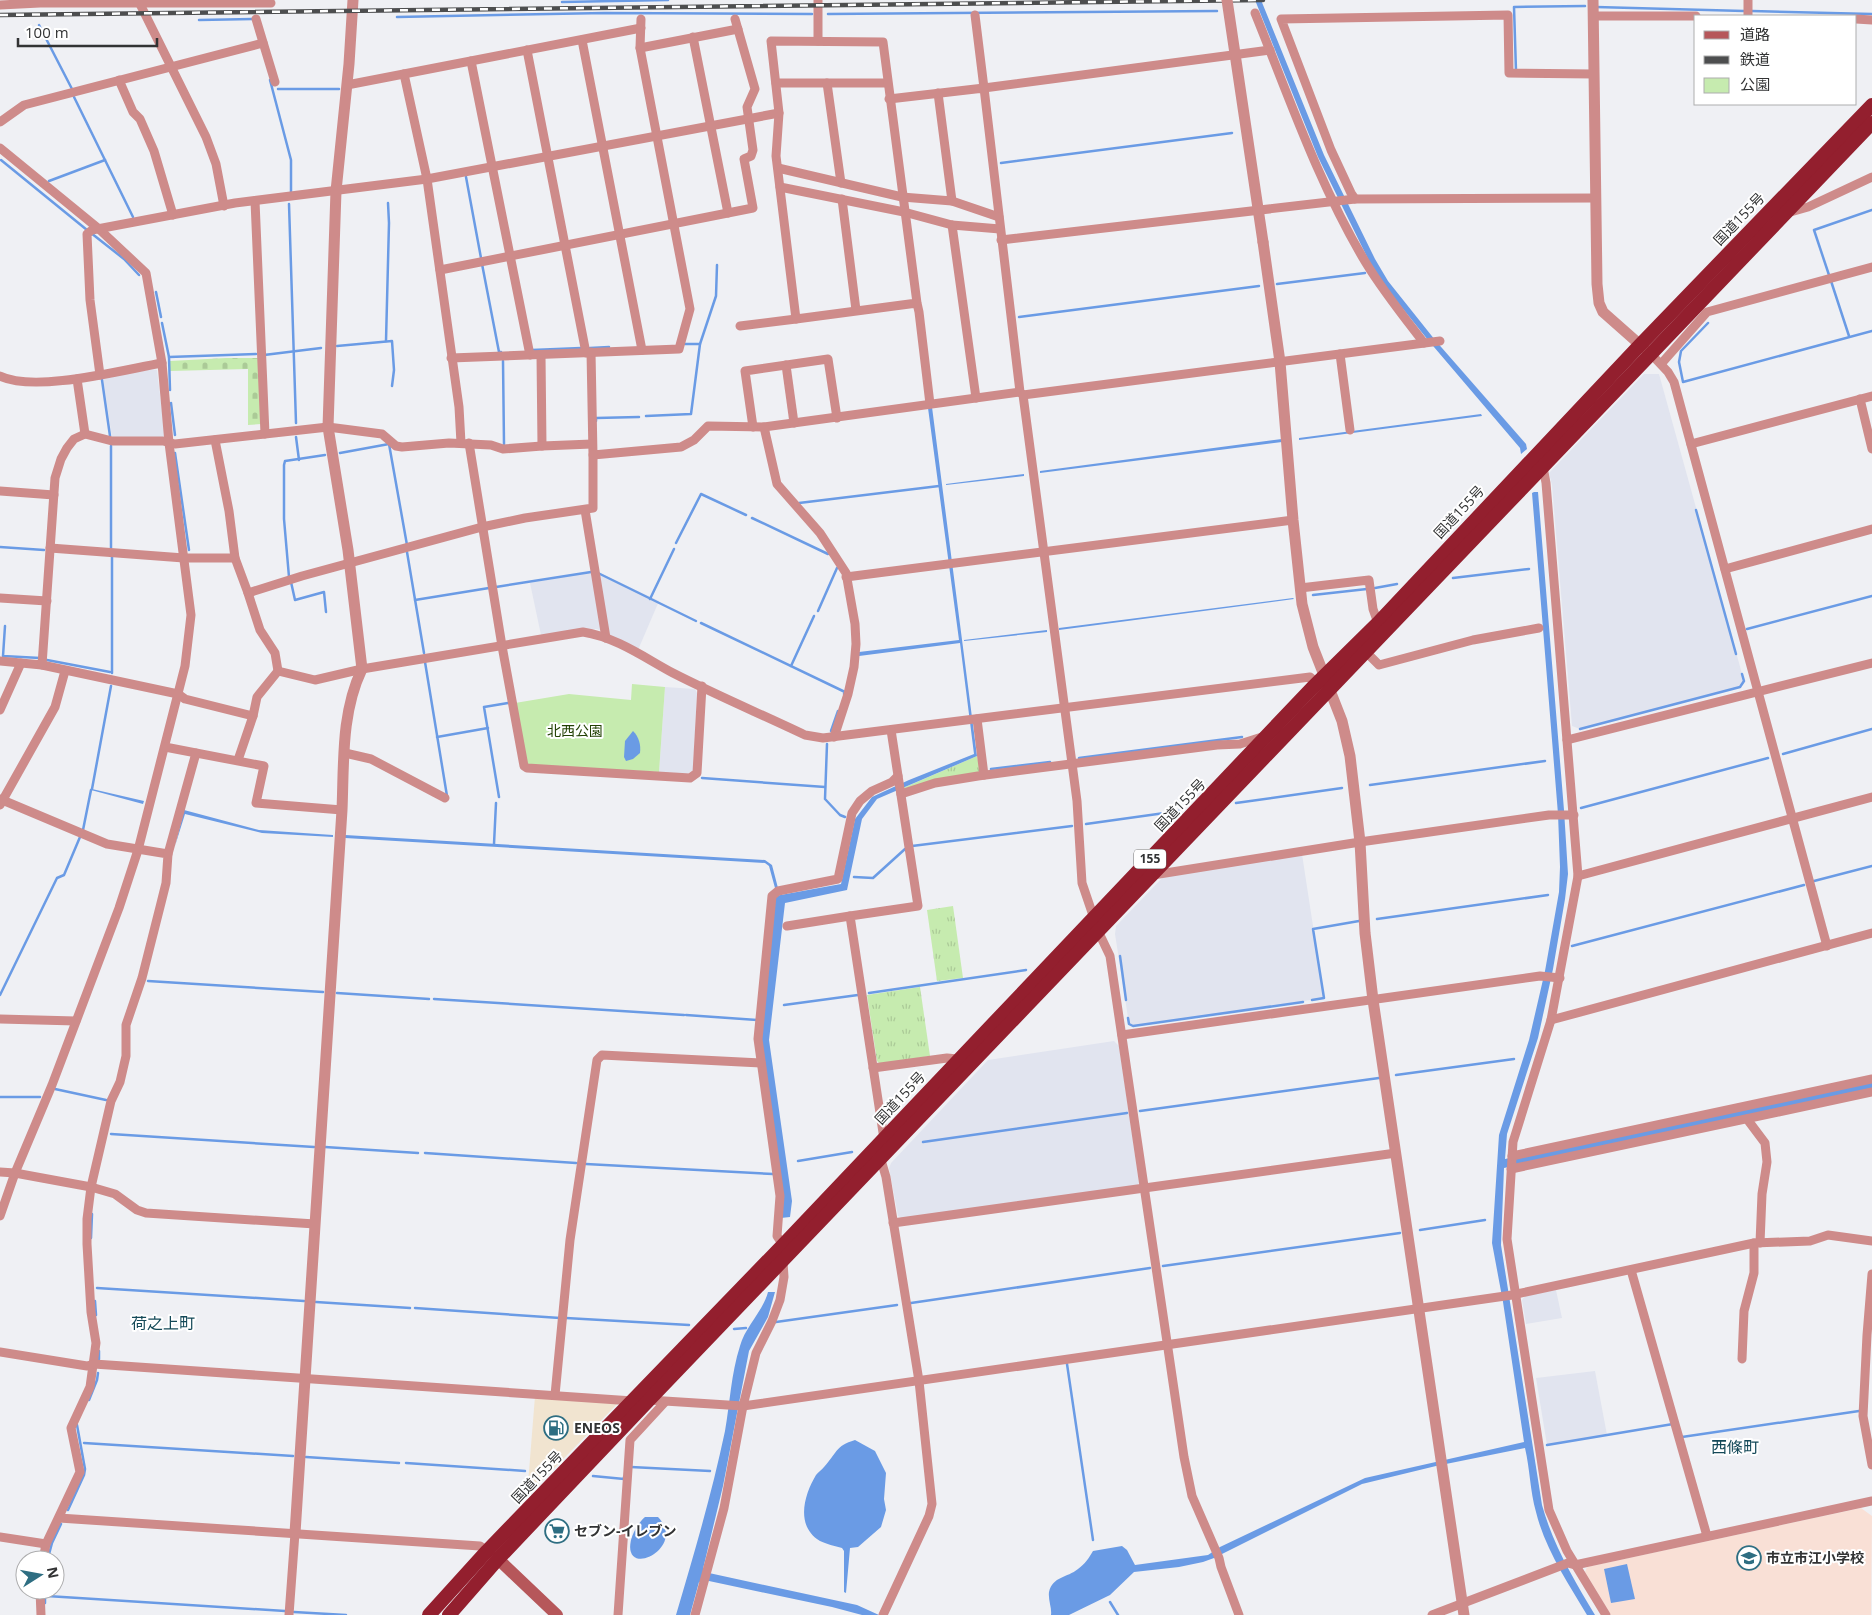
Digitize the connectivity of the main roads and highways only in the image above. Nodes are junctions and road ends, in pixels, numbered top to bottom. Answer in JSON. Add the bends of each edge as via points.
{"nodes":[{"id":1,"x":1872,"y":105,"type":"edge"},
{"id":2,"x":1872,"y":123,"type":"edge"},
{"id":3,"x":1646,"y":350,"type":"junction"},
{"id":4,"x":1324,"y":682,"type":"junction"},
{"id":5,"x":493,"y":1555,"type":"junction"},
{"id":6,"x":429,"y":1615,"type":"edge"},
{"id":7,"x":449,"y":1615,"type":"edge"},
{"id":8,"x":557,"y":1615,"type":"edge"}],
"edges":[{"from":1,"to":3,"type":"highway","name":"国道155号","number":"155"},
{"from":2,"to":3,"type":"highway","name":"国道155号","number":"155","via":[[1786,214]]},
{"from":3,"to":4,"type":"highway","name":"国道155号","number":"155"},
{"from":3,"to":4,"type":"highway","name":"国道155号","number":"155","via":[[1543,467],[1366,652]]},
{"from":4,"to":5,"type":"highway","name":"国道155号","number":"155","via":[[1270,734],[958,1059],[633,1401]]},
{"from":4,"to":5,"type":"highway","name":"国道155号","number":"155","via":[[1099,933],[649,1400]]},
{"from":5,"to":6,"type":"highway","name":"国道155号","number":"155"},
{"from":5,"to":7,"type":"highway","name":"国道155号","number":"155"},
{"from":5,"to":8,"type":"main road"}]}
